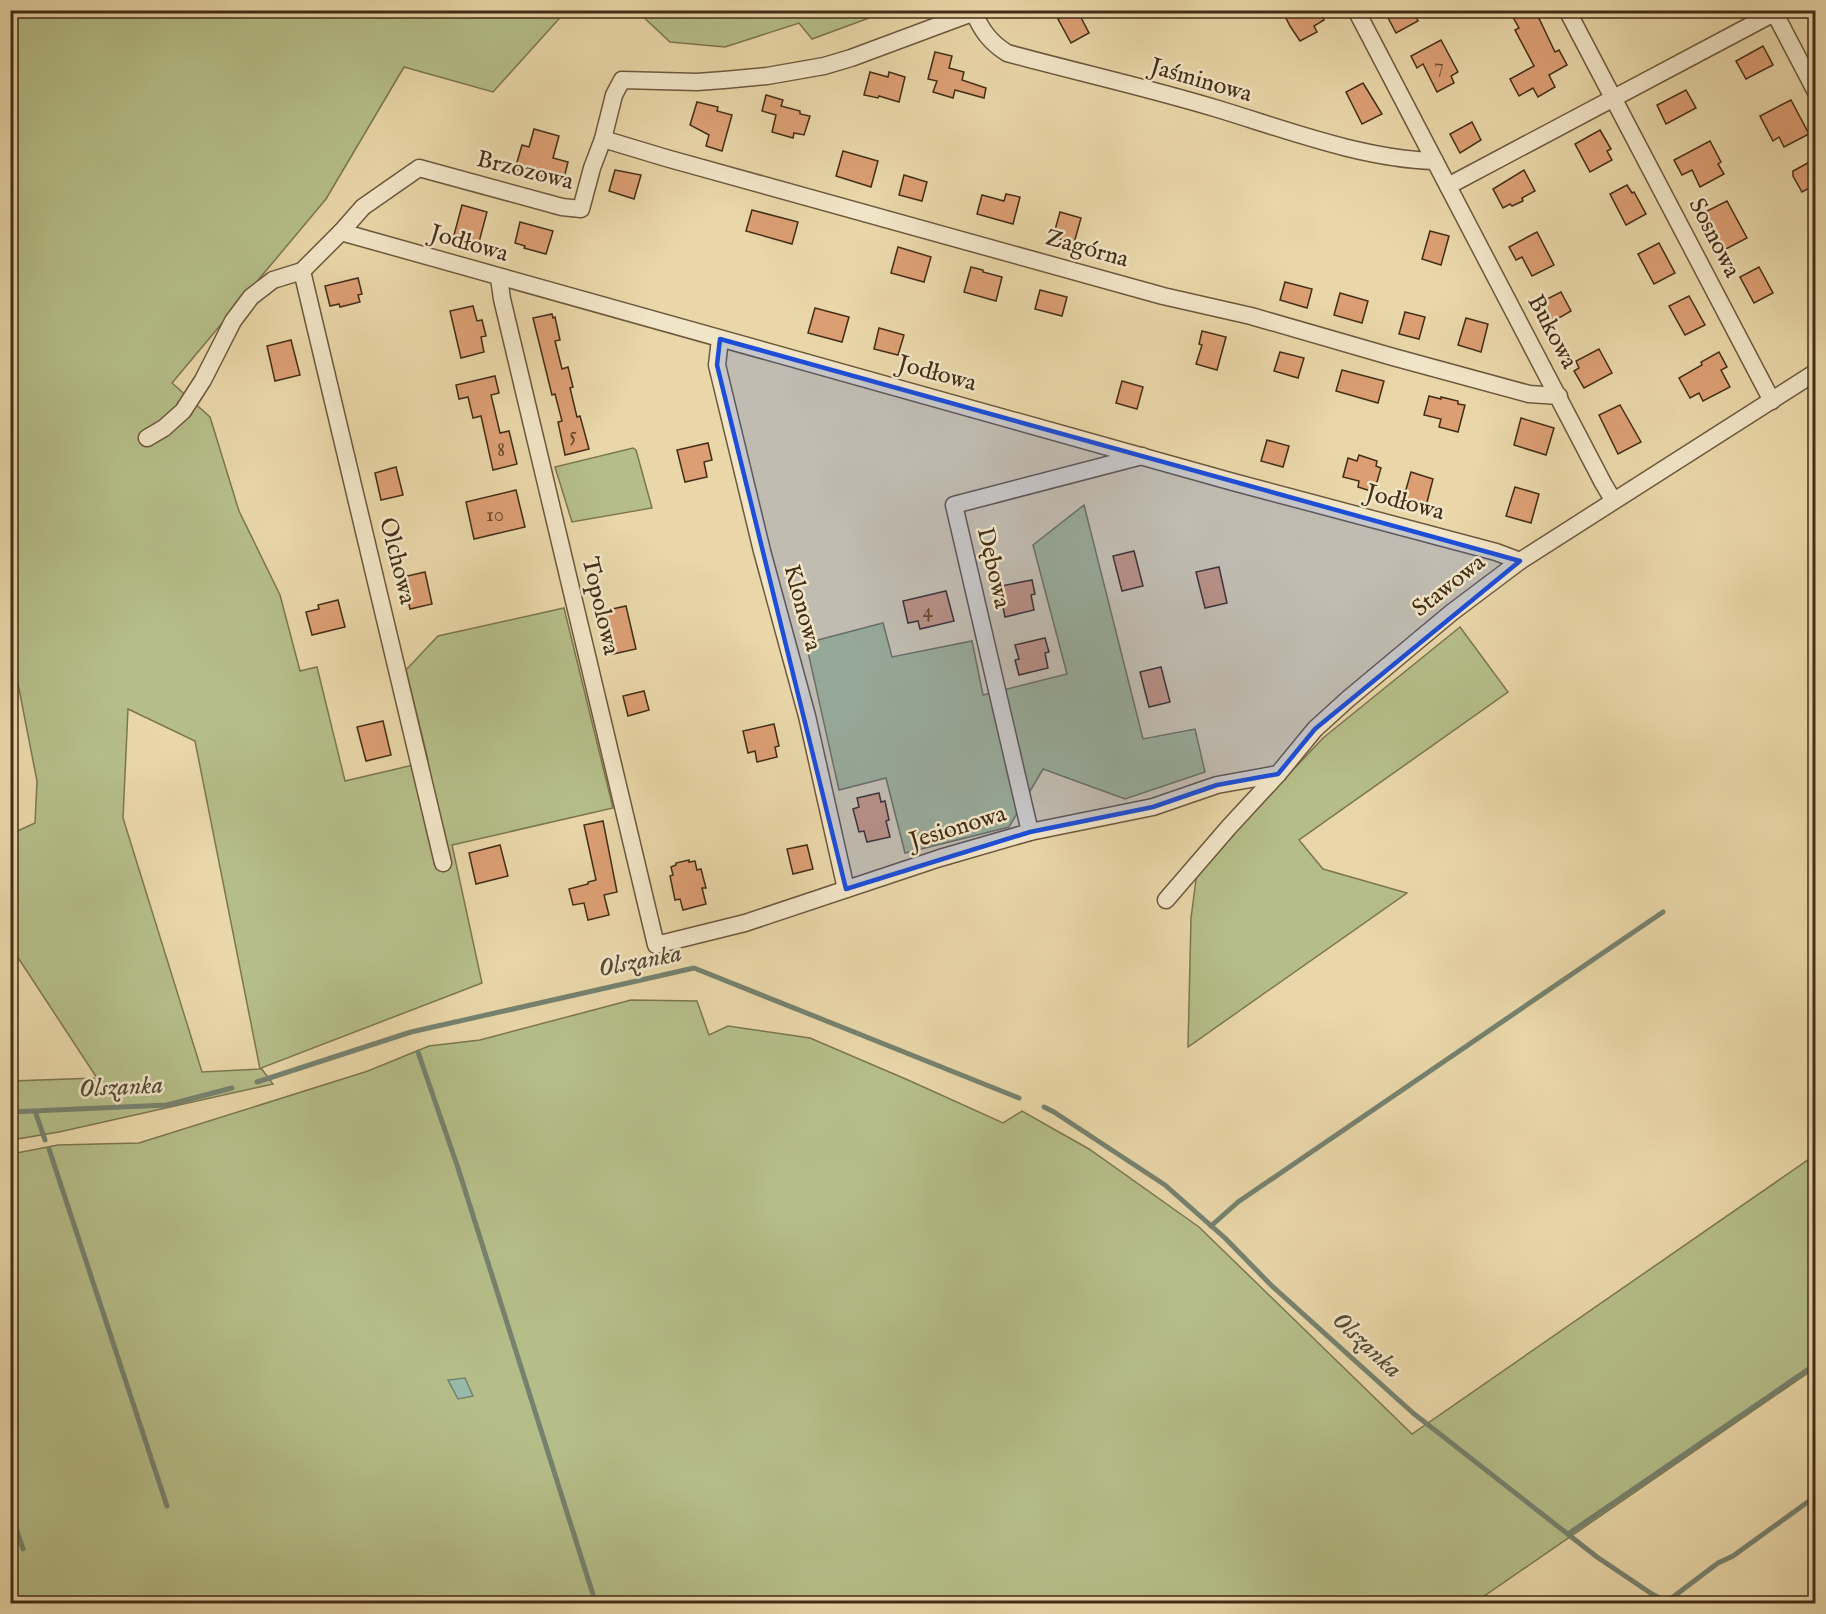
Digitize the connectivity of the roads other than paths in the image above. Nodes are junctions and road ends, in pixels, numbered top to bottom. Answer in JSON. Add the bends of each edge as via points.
{"nodes":[{"id":1,"x":1356,"y":10,"type":"edge"},
{"id":2,"x":1567,"y":10,"type":"edge"},
{"id":3,"x":977,"y":12,"type":"edge"},
{"id":4,"x":1773,"y":12,"type":"edge"},
{"id":5,"x":1815,"y":92,"type":"edge"},
{"id":6,"x":1613,"y":98,"type":"junction"},
{"id":7,"x":603,"y":139,"type":"junction"},
{"id":8,"x":1435,"y":161,"type":"junction"},
{"id":9,"x":1448,"y":186,"type":"junction"},
{"id":10,"x":341,"y":232,"type":"junction"},
{"id":11,"x":302,"y":271,"type":"junction"},
{"id":12,"x":499,"y":278,"type":"junction"},
{"id":13,"x":720,"y":339,"type":"junction"},
{"id":14,"x":1815,"y":372,"type":"edge"},
{"id":15,"x":1559,"y":396,"type":"junction"},
{"id":16,"x":1772,"y":401,"type":"junction"},
{"id":17,"x":147,"y":438,"type":"dead end"},
{"id":18,"x":1142,"y":456,"type":"junction"},
{"id":19,"x":1613,"y":500,"type":"junction"},
{"id":20,"x":1520,"y":561,"type":"junction"},
{"id":21,"x":1278,"y":774,"type":"junction"},
{"id":22,"x":1030,"y":832,"type":"junction"},
{"id":23,"x":443,"y":862,"type":"dead end"},
{"id":24,"x":846,"y":889,"type":"junction"},
{"id":25,"x":1166,"y":900,"type":"dead end"},
{"id":26,"x":656,"y":945,"type":"joint"}],
"edges":[{"from":1,"to":8,"type":"street","name":"Bukowa"},
{"from":2,"to":6,"type":"street","name":"Sosnowa"},
{"from":3,"to":7,"type":"street","name":"Brzozowa","via":[[824,66],[697,82],[622,80],[614,95]]},
{"from":3,"to":8,"type":"street","name":"Jaśminowa","via":[[981,30],[1007,53],[1353,148],[1407,160]]},
{"from":4,"to":5,"type":"street"},
{"from":4,"to":6,"type":"street"},
{"from":6,"to":9,"type":"street"},
{"from":6,"to":16,"type":"street","name":"Sosnowa"},
{"from":7,"to":10,"type":"street","name":"Brzozowa","via":[[581,209],[419,168],[363,207]]},
{"from":7,"to":15,"type":"street","name":"Zagórna","via":[[1163,296],[1251,316],[1529,394]]},
{"from":8,"to":9,"type":"street","name":"Bukowa"},
{"from":9,"to":15,"type":"street","name":"Bukowa"},
{"from":10,"to":11,"type":"street","name":"Brzozowa"},
{"from":10,"to":12,"type":"street","name":"Jodłowa"},
{"from":11,"to":17,"type":"street","name":"Brzozowa","via":[[273,280],[251,297],[233,321],[183,411]]},
{"from":11,"to":23,"type":"street","name":"Olchowa"},
{"from":12,"to":13,"type":"street","name":"Jodłowa"},
{"from":12,"to":26,"type":"street","name":"Topolowa"},
{"from":13,"to":18,"type":"street","name":"Jodłowa"},
{"from":13,"to":24,"type":"street","name":"Klonowa","via":[[717,365],[807,716]]},
{"from":14,"to":16,"type":"street","name":"Stawowa"},
{"from":15,"to":19,"type":"street","name":"Bukowa"},
{"from":16,"to":19,"type":"street","name":"Stawowa"},
{"from":18,"to":20,"type":"street","name":"Jodłowa"},
{"from":18,"to":22,"type":"street","name":"Dębowa","via":[[954,505]]},
{"from":19,"to":20,"type":"street","name":"Stawowa"},
{"from":20,"to":21,"type":"street","name":"Stawowa","via":[[1348,699],[1315,729]]},
{"from":21,"to":22,"type":"street","name":"Jesionowa","via":[[1217,785],[1153,807]]},
{"from":21,"to":25,"type":"street","name":"Stawowa"},
{"from":22,"to":24,"type":"street","name":"Jesionowa"},
{"from":24,"to":26,"type":"street","name":"Jesionowa","via":[[745,923]]}]}
